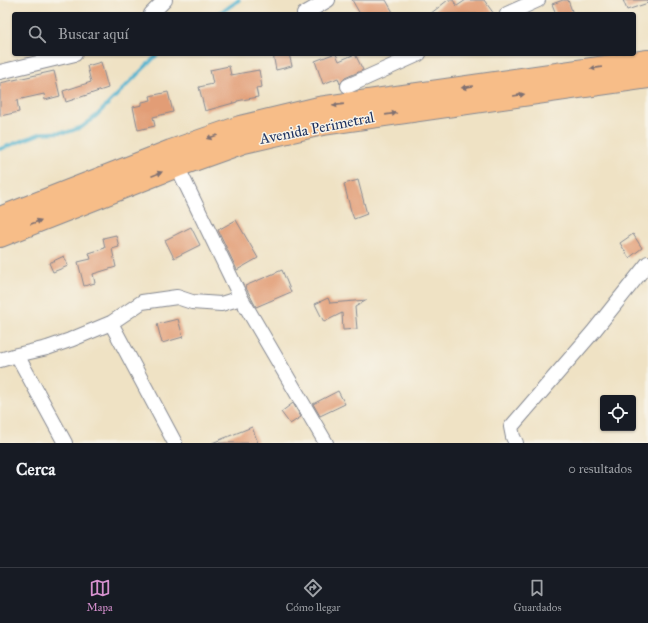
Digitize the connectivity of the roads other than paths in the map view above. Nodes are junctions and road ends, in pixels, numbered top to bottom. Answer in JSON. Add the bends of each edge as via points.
{"nodes":[{"id":1,"x":166,"y":0,"type":"edge"},
{"id":2,"x":328,"y":0,"type":"edge"},
{"id":3,"x":538,"y":0,"type":"edge"},
{"id":4,"x":153,"y":12,"type":"edge"},
{"id":5,"x":307,"y":12,"type":"edge"},
{"id":6,"x":511,"y":12,"type":"edge"},
{"id":7,"x":67,"y":56,"type":"edge"},
{"id":8,"x":414,"y":56,"type":"edge"},
{"id":9,"x":648,"y":61,"type":"edge"},
{"id":10,"x":0,"y":72,"type":"edge"},
{"id":11,"x":648,"y":77,"type":"edge"},
{"id":12,"x":348,"y":86,"type":"dead end"},
{"id":13,"x":177,"y":166,"type":"junction"},
{"id":14,"x":0,"y":218,"type":"edge"},
{"id":15,"x":0,"y":236,"type":"edge"},
{"id":16,"x":648,"y":263,"type":"edge"},
{"id":17,"x":241,"y":298,"type":"junction"},
{"id":18,"x":111,"y":323,"type":"junction"},
{"id":19,"x":17,"y":355,"type":"junction"},
{"id":20,"x":0,"y":360,"type":"edge"},
{"id":21,"x":65,"y":443,"type":"edge"},
{"id":22,"x":175,"y":443,"type":"edge"},
{"id":23,"x":326,"y":443,"type":"edge"},
{"id":24,"x":516,"y":443,"type":"edge"}],
"edges":[{"from":1,"to":4,"type":"street"},
{"from":2,"to":5,"type":"street"},
{"from":3,"to":6,"type":"street"},
{"from":7,"to":10,"type":"street"},
{"from":8,"to":12,"type":"street"},
{"from":9,"to":14,"type":"main road","name":"Avenida Perimetral","one_way":true,"via":[[319,108],[247,125],[171,151]]},
{"from":13,"to":11,"type":"main road","name":"Avenida Perimetral","one_way":true,"via":[[244,142],[322,124]]},
{"from":15,"to":13,"type":"main road","name":"Avenida Perimetral","one_way":true},
{"from":13,"to":17,"type":"street"},
{"from":16,"to":24,"type":"street","via":[[593,332],[511,427]]},
{"from":17,"to":18,"type":"street","via":[[221,304],[192,302],[177,297],[142,302]]},
{"from":17,"to":23,"type":"street"},
{"from":18,"to":19,"type":"street","via":[[47,348]]},
{"from":18,"to":22,"type":"street"},
{"from":19,"to":20,"type":"street"},
{"from":19,"to":21,"type":"street"}]}
